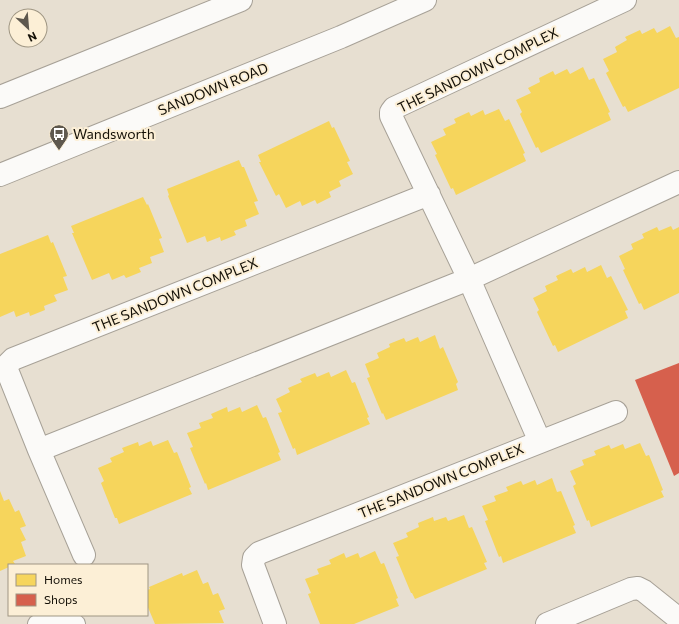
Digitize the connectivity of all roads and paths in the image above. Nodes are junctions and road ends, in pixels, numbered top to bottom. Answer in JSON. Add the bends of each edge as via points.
{"nodes":[{"id":1,"x":241,"y":0,"type":"edge"},
{"id":2,"x":425,"y":0,"type":"edge"},
{"id":3,"x":625,"y":0,"type":"edge"},
{"id":4,"x":0,"y":97,"type":"edge"},
{"id":5,"x":0,"y":175,"type":"edge"},
{"id":6,"x":679,"y":182,"type":"edge"},
{"id":7,"x":429,"y":194,"type":"junction"},
{"id":8,"x":469,"y":279,"type":"junction"},
{"id":9,"x":616,"y":412,"type":"dead end"},
{"id":10,"x":540,"y":442,"type":"junction"},
{"id":11,"x":39,"y":450,"type":"junction"},
{"id":12,"x":84,"y":556,"type":"dead end"},
{"id":13,"x":679,"y":619,"type":"edge"},
{"id":14,"x":37,"y":624,"type":"edge"},
{"id":15,"x":76,"y":624,"type":"edge"},
{"id":16,"x":276,"y":624,"type":"edge"},
{"id":17,"x":546,"y":624,"type":"edge"}],
"edges":[{"from":1,"to":4,"type":"street"},
{"from":2,"to":5,"type":"street","name":"SANDOWN ROAD","via":[[341,37]]},
{"from":3,"to":7,"type":"street","name":"THE SANDOWN COMPLEX","via":[[394,108],[391,116]]},
{"from":6,"to":8,"type":"street"},
{"from":7,"to":8,"type":"street","name":"THE SANDOWN COMPLEX"},
{"from":7,"to":11,"type":"street","name":"THE SANDOWN COMPLEX","via":[[13,359],[7,370]]},
{"from":8,"to":10,"type":"street","name":"THE SANDOWN COMPLEX"},
{"from":8,"to":11,"type":"street"},
{"from":9,"to":10,"type":"street","name":"THE SANDOWN COMPLEX"},
{"from":10,"to":16,"type":"street","name":"THE SANDOWN COMPLEX","via":[[259,553],[254,558],[253,565]]},
{"from":11,"to":12,"type":"street","name":"THE SANDOWN COMPLEX"},
{"from":13,"to":17,"type":"street","via":[[644,590],[638,588]]},
{"from":14,"to":15,"type":"lane","via":[[61,618]]}]}
